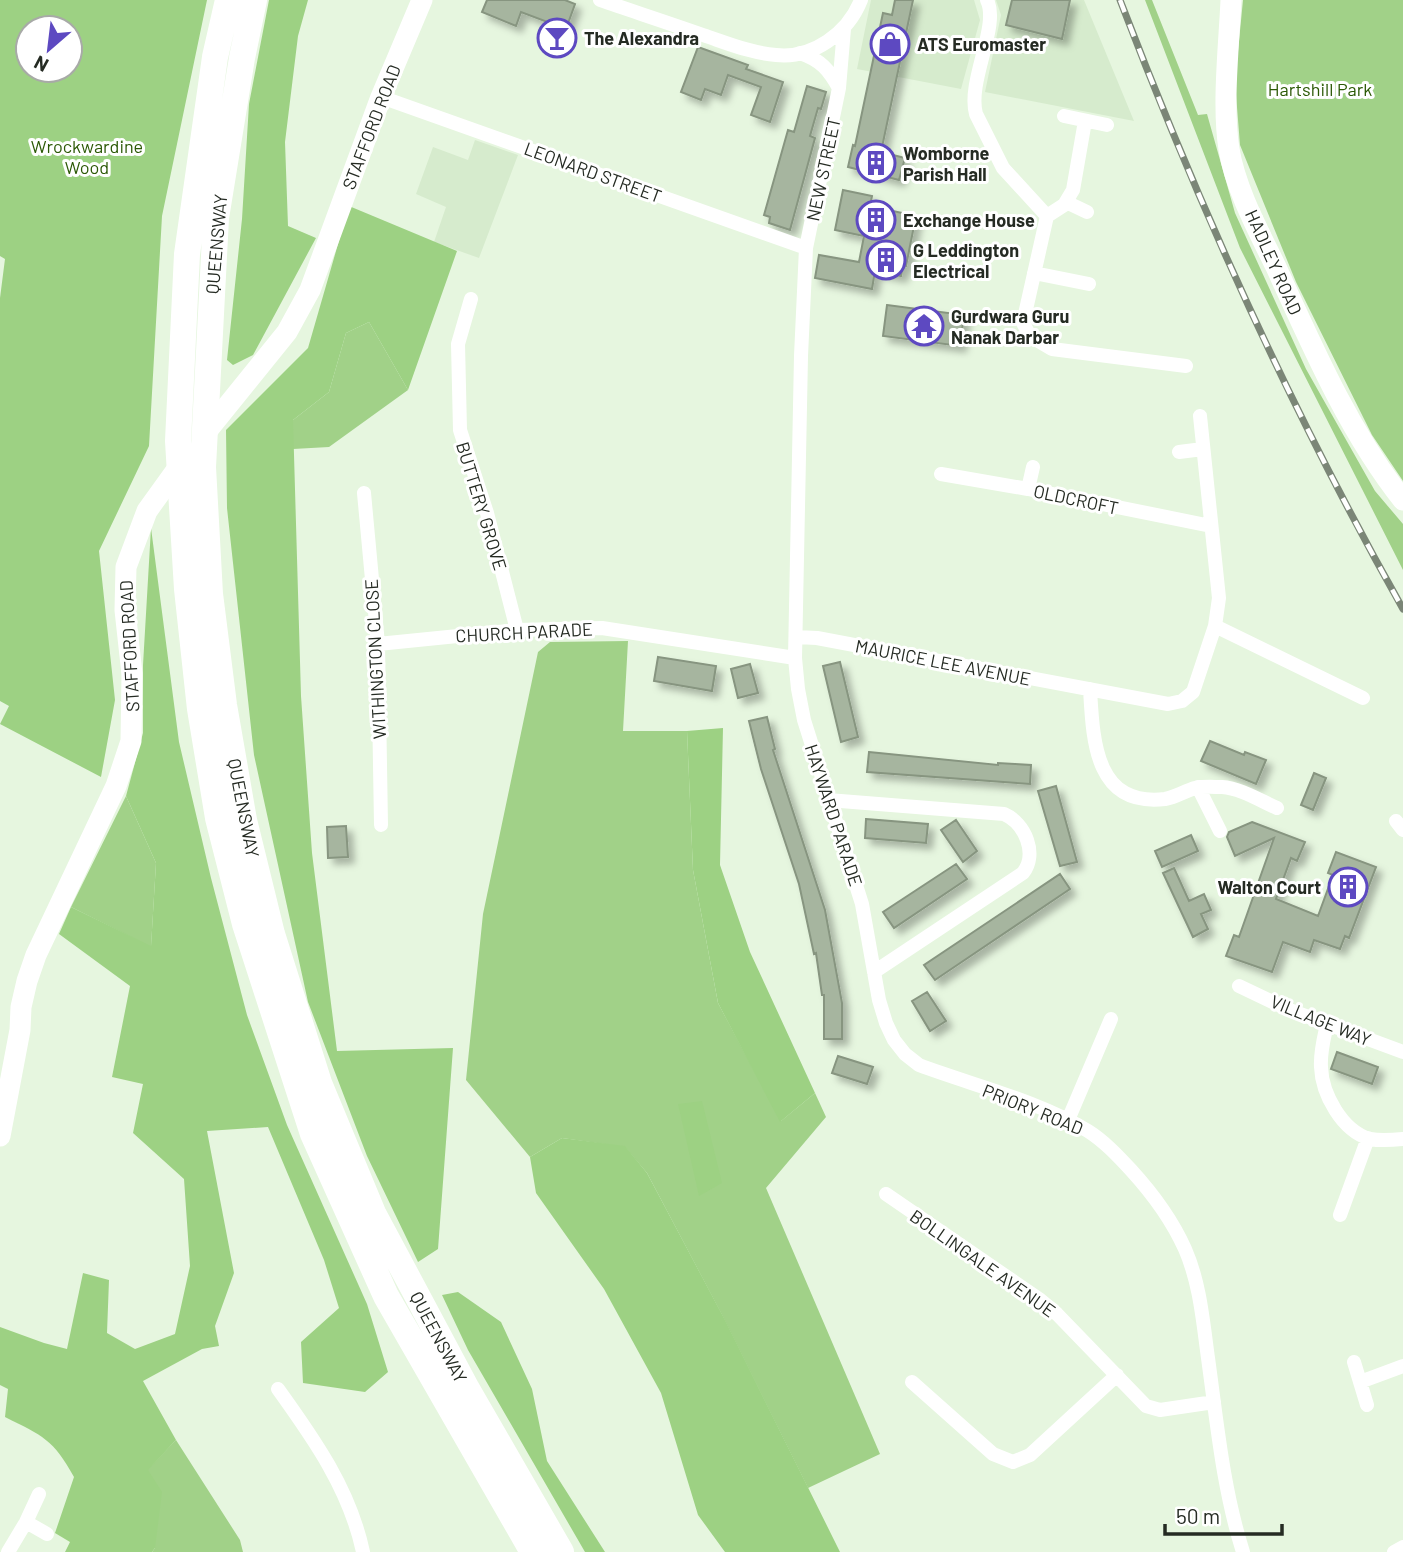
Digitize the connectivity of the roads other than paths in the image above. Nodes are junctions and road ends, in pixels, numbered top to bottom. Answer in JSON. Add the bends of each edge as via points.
{"nodes":[{"id":1,"x":228,"y":0,"type":"edge"},
{"id":2,"x":254,"y":0,"type":"edge"},
{"id":3,"x":422,"y":0,"type":"edge"},
{"id":4,"x":600,"y":0,"type":"edge"},
{"id":5,"x":861,"y":0,"type":"edge"},
{"id":6,"x":987,"y":0,"type":"edge"},
{"id":7,"x":1231,"y":0,"type":"edge"},
{"id":8,"x":844,"y":29,"type":"junction"},
{"id":9,"x":800,"y":53,"type":"junction"},
{"id":10,"x":839,"y":89,"type":"junction"},
{"id":11,"x":381,"y":97,"type":"junction"},
{"id":12,"x":1064,"y":116,"type":"dead end"},
{"id":13,"x":1085,"y":121,"type":"junction"},
{"id":14,"x":1107,"y":125,"type":"dead end"},
{"id":15,"x":1066,"y":202,"type":"junction"},
{"id":16,"x":1087,"y":212,"type":"dead end"},
{"id":17,"x":1047,"y":216,"type":"junction"},
{"id":18,"x":806,"y":248,"type":"junction"},
{"id":19,"x":1034,"y":273,"type":"junction"},
{"id":20,"x":1089,"y":285,"type":"dead end"},
{"id":21,"x":471,"y":299,"type":"dead end"},
{"id":22,"x":1186,"y":366,"type":"dead end"},
{"id":23,"x":1200,"y":416,"type":"dead end"},
{"id":24,"x":1203,"y":449,"type":"junction"},
{"id":25,"x":1179,"y":452,"type":"dead end"},
{"id":26,"x":1033,"y":467,"type":"dead end"},
{"id":27,"x":941,"y":474,"type":"dead end"},
{"id":28,"x":1028,"y":489,"type":"junction"},
{"id":29,"x":363,"y":493,"type":"dead end"},
{"id":30,"x":1403,"y":499,"type":"edge"},
{"id":31,"x":1210,"y":526,"type":"junction"},
{"id":32,"x":1215,"y":625,"type":"junction"},
{"id":33,"x":517,"y":630,"type":"junction"},
{"id":34,"x":796,"y":637,"type":"junction"},
{"id":35,"x":378,"y":644,"type":"junction"},
{"id":36,"x":795,"y":658,"type":"junction"},
{"id":37,"x":1090,"y":689,"type":"junction"},
{"id":38,"x":1363,"y":698,"type":"dead end"},
{"id":39,"x":1198,"y":787,"type":"junction"},
{"id":40,"x":828,"y":800,"type":"junction"},
{"id":41,"x":1277,"y":808,"type":"dead end"},
{"id":42,"x":381,"y":825,"type":"dead end"},
{"id":43,"x":1220,"y":831,"type":"dead end"},
{"id":44,"x":874,"y":972,"type":"junction"},
{"id":45,"x":1240,"y":986,"type":"dead end"},
{"id":46,"x":1111,"y":1018,"type":"dead end"},
{"id":47,"x":1327,"y":1024,"type":"junction"},
{"id":48,"x":1402,"y":1048,"type":"edge"},
{"id":49,"x":1068,"y":1120,"type":"junction"},
{"id":50,"x":0,"y":1136,"type":"edge"},
{"id":51,"x":1368,"y":1138,"type":"junction"},
{"id":52,"x":1403,"y":1139,"type":"edge"},
{"id":53,"x":886,"y":1194,"type":"dead end"},
{"id":54,"x":1340,"y":1215,"type":"dead end"},
{"id":55,"x":1354,"y":1362,"type":"dead end"},
{"id":56,"x":1403,"y":1366,"type":"edge"},
{"id":57,"x":1117,"y":1375,"type":"junction"},
{"id":58,"x":912,"y":1382,"type":"dead end"},
{"id":59,"x":1360,"y":1382,"type":"junction"},
{"id":60,"x":278,"y":1389,"type":"dead end"},
{"id":61,"x":1214,"y":1402,"type":"junction"},
{"id":62,"x":1367,"y":1405,"type":"dead end"},
{"id":63,"x":39,"y":1494,"type":"dead end"},
{"id":64,"x":26,"y":1522,"type":"junction"},
{"id":65,"x":47,"y":1534,"type":"dead end"},
{"id":66,"x":1403,"y":1547,"type":"edge"},
{"id":67,"x":8,"y":1552,"type":"edge"},
{"id":68,"x":363,"y":1552,"type":"edge"},
{"id":69,"x":533,"y":1552,"type":"edge"},
{"id":70,"x":561,"y":1552,"type":"edge"},
{"id":71,"x":1243,"y":1552,"type":"edge"},
{"id":72,"x":1394,"y":1552,"type":"edge"}],
"edges":[{"from":1,"to":69,"type":"highway","name":"QUEENSWAY","via":[[215,57],[187,254],[178,441],[187,589],[218,818],[244,924],[313,1135],[386,1296]]},
{"from":2,"to":70,"type":"highway","name":"QUEENSWAY","via":[[216,218],[203,467],[210,594],[244,820],[272,934],[319,1083],[373,1213]]},
{"from":3,"to":11,"type":"street","name":"STAFFORD ROAD"},
{"from":4,"to":9,"type":"street","via":[[747,50],[778,56]]},
{"from":5,"to":8,"type":"street","name":"NEW STREET"},
{"from":6,"to":17,"type":"street","via":[[990,19],[973,105],[1003,167]]},
{"from":7,"to":30,"type":"street","name":"HADLEY ROAD","via":[[1227,114],[1229,149],[1238,180],[1320,363],[1382,474]]},
{"from":8,"to":9,"type":"street"},
{"from":8,"to":10,"type":"street","name":"NEW STREET"},
{"from":9,"to":10,"type":"street","via":[[828,69]]},
{"from":10,"to":18,"type":"street","name":"NEW STREET"},
{"from":11,"to":18,"type":"street","name":"LEONARD STREET"},
{"from":11,"to":50,"type":"street","name":"STAFFORD ROAD","via":[[310,290],[287,332],[146,511],[126,567],[131,741],[116,786],[26,981]]},
{"from":12,"to":13,"type":"street"},
{"from":13,"to":14,"type":"street"},
{"from":13,"to":15,"type":"street","via":[[1076,183]]},
{"from":15,"to":16,"type":"street"},
{"from":15,"to":17,"type":"street"},
{"from":17,"to":19,"type":"street"},
{"from":18,"to":34,"type":"street"},
{"from":19,"to":20,"type":"street"},
{"from":19,"to":22,"type":"street","via":[[1023,323],[1040,343],[1052,349]]},
{"from":21,"to":33,"type":"street","name":"BUTTERY GROVE","via":[[458,344],[460,429]]},
{"from":23,"to":24,"type":"street"},
{"from":24,"to":25,"type":"street"},
{"from":24,"to":31,"type":"street"},
{"from":26,"to":28,"type":"street"},
{"from":27,"to":28,"type":"street","name":"OLDCROFT"},
{"from":28,"to":31,"type":"street","name":"OLDCROFT"},
{"from":29,"to":35,"type":"street","name":"WITHINGTON CLOSE"},
{"from":31,"to":32,"type":"street","via":[[1219,598]]},
{"from":32,"to":37,"type":"street","via":[[1193,692],[1182,701],[1168,704]]},
{"from":32,"to":38,"type":"street"},
{"from":33,"to":35,"type":"street","name":"CHURCH PARADE"},
{"from":33,"to":36,"type":"street","name":"CHURCH PARADE","via":[[609,628]]},
{"from":34,"to":36,"type":"street","name":"HAYWARD PARADE"},
{"from":34,"to":37,"type":"street","name":"MAURICE LEE AVENUE"},
{"from":35,"to":42,"type":"street","name":"WITHINGTON CLOSE"},
{"from":36,"to":40,"type":"street","name":"HAYWARD PARADE","via":[[804,720]]},
{"from":37,"to":39,"type":"street","via":[[1093,736],[1102,767],[1115,788],[1147,800]]},
{"from":39,"to":41,"type":"street","via":[[1226,787]]},
{"from":39,"to":43,"type":"street"},
{"from":40,"to":44,"type":"street","name":"HAYWARD PARADE","via":[[862,904]]},
{"from":40,"to":44,"type":"street","via":[[1004,814],[1020,826],[1031,855],[1023,873]]},
{"from":44,"to":49,"type":"street","name":"PRIORY ROAD","via":[[894,1040],[919,1065]]},
{"from":45,"to":47,"type":"street","name":"VILLAGE WAY"},
{"from":46,"to":49,"type":"street"},
{"from":47,"to":48,"type":"street","name":"VILLAGE WAY"},
{"from":47,"to":51,"type":"street","via":[[1321,1051],[1325,1091],[1332,1107]]},
{"from":49,"to":61,"type":"street","name":"PRIORY ROAD","via":[[1091,1133],[1138,1177],[1185,1250],[1200,1304]]},
{"from":51,"to":52,"type":"street"},
{"from":51,"to":54,"type":"street"},
{"from":53,"to":57,"type":"street","name":"BOLLINGALE AVENUE","via":[[1039,1299]]},
{"from":55,"to":59,"type":"street"},
{"from":56,"to":59,"type":"street"},
{"from":57,"to":58,"type":"street","via":[[1030,1455],[1013,1462],[993,1454]]},
{"from":57,"to":61,"type":"street","name":"BOLLINGALE AVENUE","via":[[1155,1410]]},
{"from":59,"to":62,"type":"street"},
{"from":60,"to":68,"type":"street","via":[[330,1464],[358,1525]]},
{"from":61,"to":71,"type":"street","name":"PRIORY ROAD","via":[[1228,1498]]},
{"from":63,"to":64,"type":"street"},
{"from":64,"to":65,"type":"street"},
{"from":64,"to":67,"type":"street"},
{"from":66,"to":72,"type":"street"}]}
